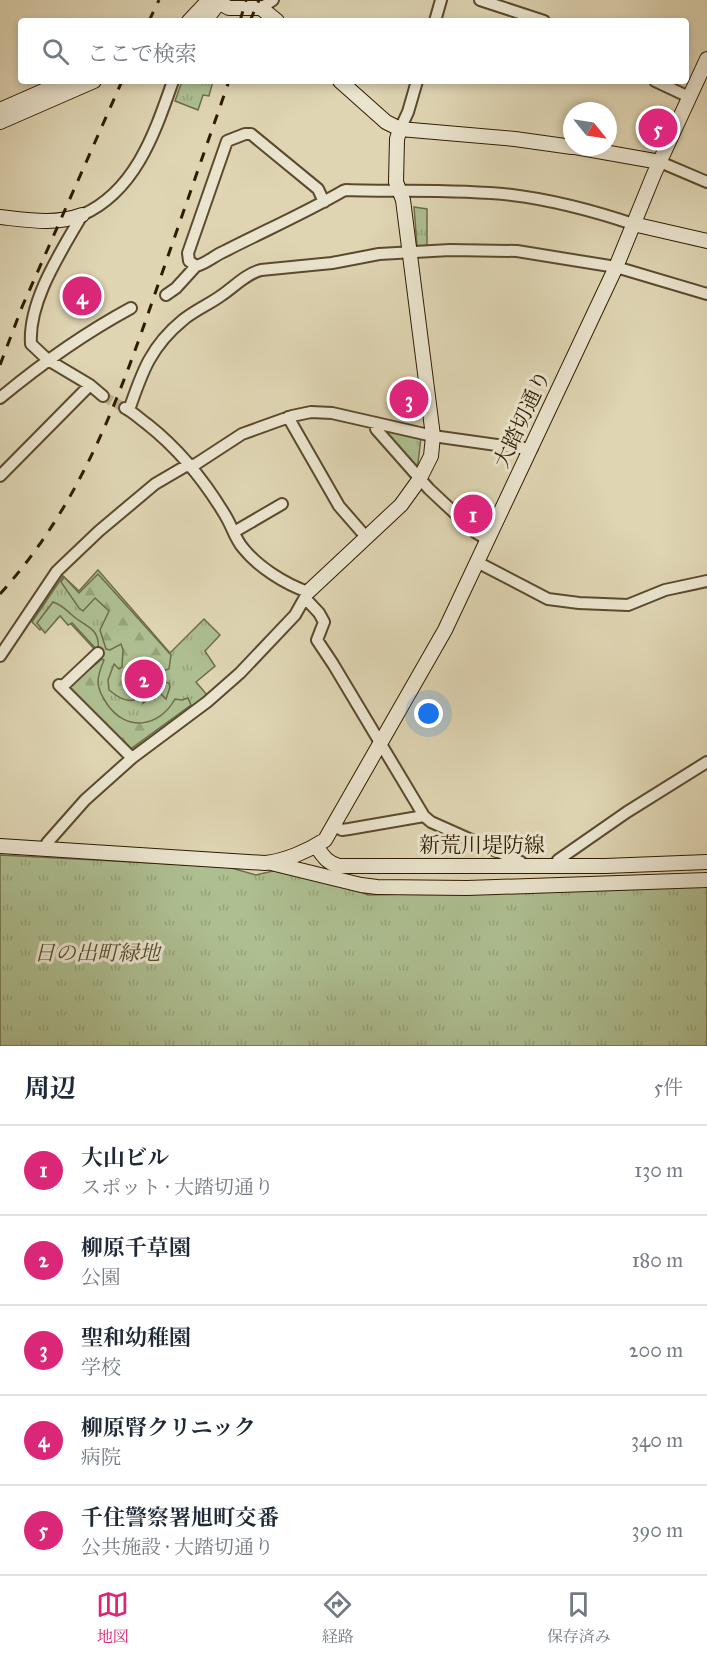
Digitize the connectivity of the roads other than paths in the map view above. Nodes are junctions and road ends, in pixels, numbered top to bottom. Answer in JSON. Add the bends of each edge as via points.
{"nodes":[{"id":1,"x":273,"y":0,"type":"edge"},
{"id":2,"x":441,"y":0,"type":"edge"},
{"id":3,"x":480,"y":0,"type":"edge"},
{"id":4,"x":216,"y":1,"type":"edge"},
{"id":5,"x":261,"y":8,"type":"junction"},
{"id":6,"x":193,"y":18,"type":"edge"},
{"id":7,"x":207,"y":18,"type":"edge"},
{"id":8,"x":273,"y":18,"type":"edge"},
{"id":9,"x":436,"y":18,"type":"edge"},
{"id":10,"x":535,"y":18,"type":"edge"},
{"id":11,"x":707,"y":59,"type":"edge"},
{"id":12,"x":59,"y":84,"type":"edge"},
{"id":13,"x":87,"y":84,"type":"edge"},
{"id":14,"x":172,"y":84,"type":"edge"},
{"id":15,"x":343,"y":84,"type":"edge"},
{"id":16,"x":416,"y":84,"type":"edge"},
{"id":17,"x":661,"y":84,"type":"edge"},
{"id":18,"x":689,"y":97,"type":"junction"},
{"id":19,"x":0,"y":110,"type":"edge"},
{"id":20,"x":0,"y":122,"type":"edge"},
{"id":21,"x":400,"y":129,"type":"junction"},
{"id":22,"x":563,"y":146,"type":"edge"},
{"id":23,"x":617,"y":155,"type":"edge"},
{"id":24,"x":660,"y":162,"type":"junction"},
{"id":25,"x":707,"y":182,"type":"edge"},
{"id":26,"x":400,"y":191,"type":"junction"},
{"id":27,"x":324,"y":202,"type":"junction"},
{"id":28,"x":82,"y":215,"type":"junction"},
{"id":29,"x":0,"y":217,"type":"edge"},
{"id":30,"x":633,"y":224,"type":"junction"},
{"id":31,"x":707,"y":241,"type":"edge"},
{"id":32,"x":409,"y":253,"type":"junction"},
{"id":33,"x":196,"y":266,"type":"junction"},
{"id":34,"x":616,"y":267,"type":"junction"},
{"id":35,"x":707,"y":294,"type":"edge"},
{"id":36,"x":166,"y":295,"type":"dead end"},
{"id":37,"x":131,"y":308,"type":"dead end"},
{"id":38,"x":48,"y":360,"type":"junction"},
{"id":39,"x":90,"y":385,"type":"junction"},
{"id":40,"x":103,"y":396,"type":"tunnel mouth"},
{"id":41,"x":0,"y":398,"type":"edge"},
{"id":42,"x":288,"y":417,"type":"junction"},
{"id":43,"x":376,"y":424,"type":"junction"},
{"id":44,"x":433,"y":436,"type":"junction"},
{"id":45,"x":532,"y":448,"type":"junction"},
{"id":46,"x":191,"y":465,"type":"junction"},
{"id":47,"x":0,"y":476,"type":"edge"},
{"id":48,"x":419,"y":480,"type":"junction"},
{"id":49,"x":282,"y":504,"type":"dead end"},
{"id":50,"x":234,"y":532,"type":"junction"},
{"id":51,"x":366,"y":537,"type":"junction"},
{"id":52,"x":488,"y":540,"type":"junction"},
{"id":53,"x":477,"y":562,"type":"junction"},
{"id":54,"x":707,"y":581,"type":"edge"},
{"id":55,"x":307,"y":595,"type":"junction"},
{"id":56,"x":98,"y":653,"type":"dead end"},
{"id":57,"x":0,"y":656,"type":"edge"},
{"id":58,"x":380,"y":741,"type":"junction"},
{"id":59,"x":132,"y":758,"type":"junction"},
{"id":60,"x":707,"y":762,"type":"edge"},
{"id":61,"x":424,"y":816,"type":"junction"},
{"id":62,"x":334,"y":826,"type":"junction"},
{"id":63,"x":0,"y":846,"type":"edge"},
{"id":64,"x":316,"y":846,"type":"junction"},
{"id":65,"x":48,"y":849,"type":"junction"},
{"id":66,"x":269,"y":862,"type":"junction"},
{"id":67,"x":707,"y":862,"type":"edge"},
{"id":68,"x":559,"y":866,"type":"junction"},
{"id":69,"x":522,"y":867,"type":"junction"},
{"id":70,"x":707,"y":880,"type":"edge"}],
"edges":[{"from":1,"to":5,"type":"street"},
{"from":2,"to":9,"type":"street"},
{"from":3,"to":10,"type":"street"},
{"from":4,"to":5,"type":"street","via":[[233,9]]},
{"from":4,"to":6,"type":"street"},
{"from":4,"to":7,"type":"street"},
{"from":5,"to":8,"type":"street"},
{"from":11,"to":18,"type":"street","name":"大踏切通り"},
{"from":12,"to":19,"type":"street"},
{"from":13,"to":20,"type":"street"},
{"from":14,"to":28,"type":"street","via":[[154,133],[136,166],[115,193]]},
{"from":15,"to":21,"type":"street","via":[[386,122]]},
{"from":16,"to":21,"type":"street"},
{"from":17,"to":18,"type":"street"},
{"from":18,"to":24,"type":"street","name":"大踏切通り"},
{"from":21,"to":22,"type":"street"},
{"from":21,"to":26,"type":"street","via":[[396,171]]},
{"from":23,"to":24,"type":"street"},
{"from":24,"to":25,"type":"street"},
{"from":24,"to":30,"type":"street","name":"大踏切通り"},
{"from":26,"to":27,"type":"street","via":[[346,190]]},
{"from":26,"to":30,"type":"street","via":[[512,195]]},
{"from":26,"to":32,"type":"street"},
{"from":27,"to":33,"type":"street"},
{"from":27,"to":33,"type":"street","via":[[318,189],[251,134],[231,139],[227,141],[188,253],[189,261]]},
{"from":28,"to":29,"type":"street","via":[[55,221]]},
{"from":28,"to":38,"type":"street","via":[[35,303],[31,344]]},
{"from":30,"to":31,"type":"street"},
{"from":30,"to":34,"type":"street","name":"大踏切通り"},
{"from":32,"to":34,"type":"street","via":[[517,251]]},
{"from":32,"to":44,"type":"street"},
{"from":32,"to":46,"type":"street","via":[[251,272],[183,320],[155,348],[126,409],[166,439]]},
{"from":33,"to":36,"type":"street"},
{"from":34,"to":35,"type":"street"},
{"from":34,"to":45,"type":"street","name":"大踏切通り"},
{"from":37,"to":38,"type":"street"},
{"from":38,"to":39,"type":"street"},
{"from":38,"to":41,"type":"street"},
{"from":39,"to":40,"type":"street"},
{"from":39,"to":47,"type":"street"},
{"from":42,"to":43,"type":"street","via":[[332,413]]},
{"from":42,"to":46,"type":"street","via":[[242,434]]},
{"from":42,"to":51,"type":"street","via":[[339,506]]},
{"from":43,"to":44,"type":"street"},
{"from":43,"to":48,"type":"street","via":[[375,429]]},
{"from":44,"to":45,"type":"street"},
{"from":44,"to":48,"type":"street","via":[[431,456]]},
{"from":45,"to":52,"type":"street","name":"大踏切通り"},
{"from":46,"to":50,"type":"street"},
{"from":46,"to":57,"type":"street","via":[[155,483],[57,571]]},
{"from":48,"to":51,"type":"street","via":[[401,505]]},
{"from":48,"to":52,"type":"street"},
{"from":49,"to":50,"type":"street"},
{"from":50,"to":55,"type":"street","via":[[249,555]]},
{"from":51,"to":55,"type":"street"},
{"from":52,"to":53,"type":"street","name":"大踏切通り"},
{"from":53,"to":54,"type":"street","via":[[548,599],[579,603],[628,605],[665,590]]},
{"from":53,"to":58,"type":"street","name":"大踏切通り","via":[[445,630]]},
{"from":55,"to":58,"type":"street","via":[[324,622],[317,640]]},
{"from":55,"to":59,"type":"street","via":[[295,615],[240,673]]},
{"from":56,"to":59,"type":"street","via":[[60,686]]},
{"from":58,"to":61,"type":"street"},
{"from":58,"to":62,"type":"street","name":"大踏切通り"},
{"from":59,"to":65,"type":"street","via":[[85,800],[47,843]]},
{"from":60,"to":68,"type":"street","via":[[558,860]]},
{"from":61,"to":62,"type":"street","via":[[342,830]]},
{"from":61,"to":69,"type":"street","via":[[521,862]]},
{"from":62,"to":64,"type":"street","name":"大踏切通り"},
{"from":63,"to":65,"type":"street","name":"新荒川堤防線"},
{"from":64,"to":66,"type":"street","name":"新荒川堤防線"},
{"from":64,"to":69,"type":"street","name":"新荒川堤防線","via":[[330,864],[339,866]]},
{"from":65,"to":66,"type":"street","name":"新荒川堤防線"},
{"from":66,"to":70,"type":"street","name":"新荒川堤防線","via":[[377,887]]},
{"from":67,"to":68,"type":"street","name":"新荒川堤防線"},
{"from":68,"to":69,"type":"street","name":"新荒川堤防線"}]}
